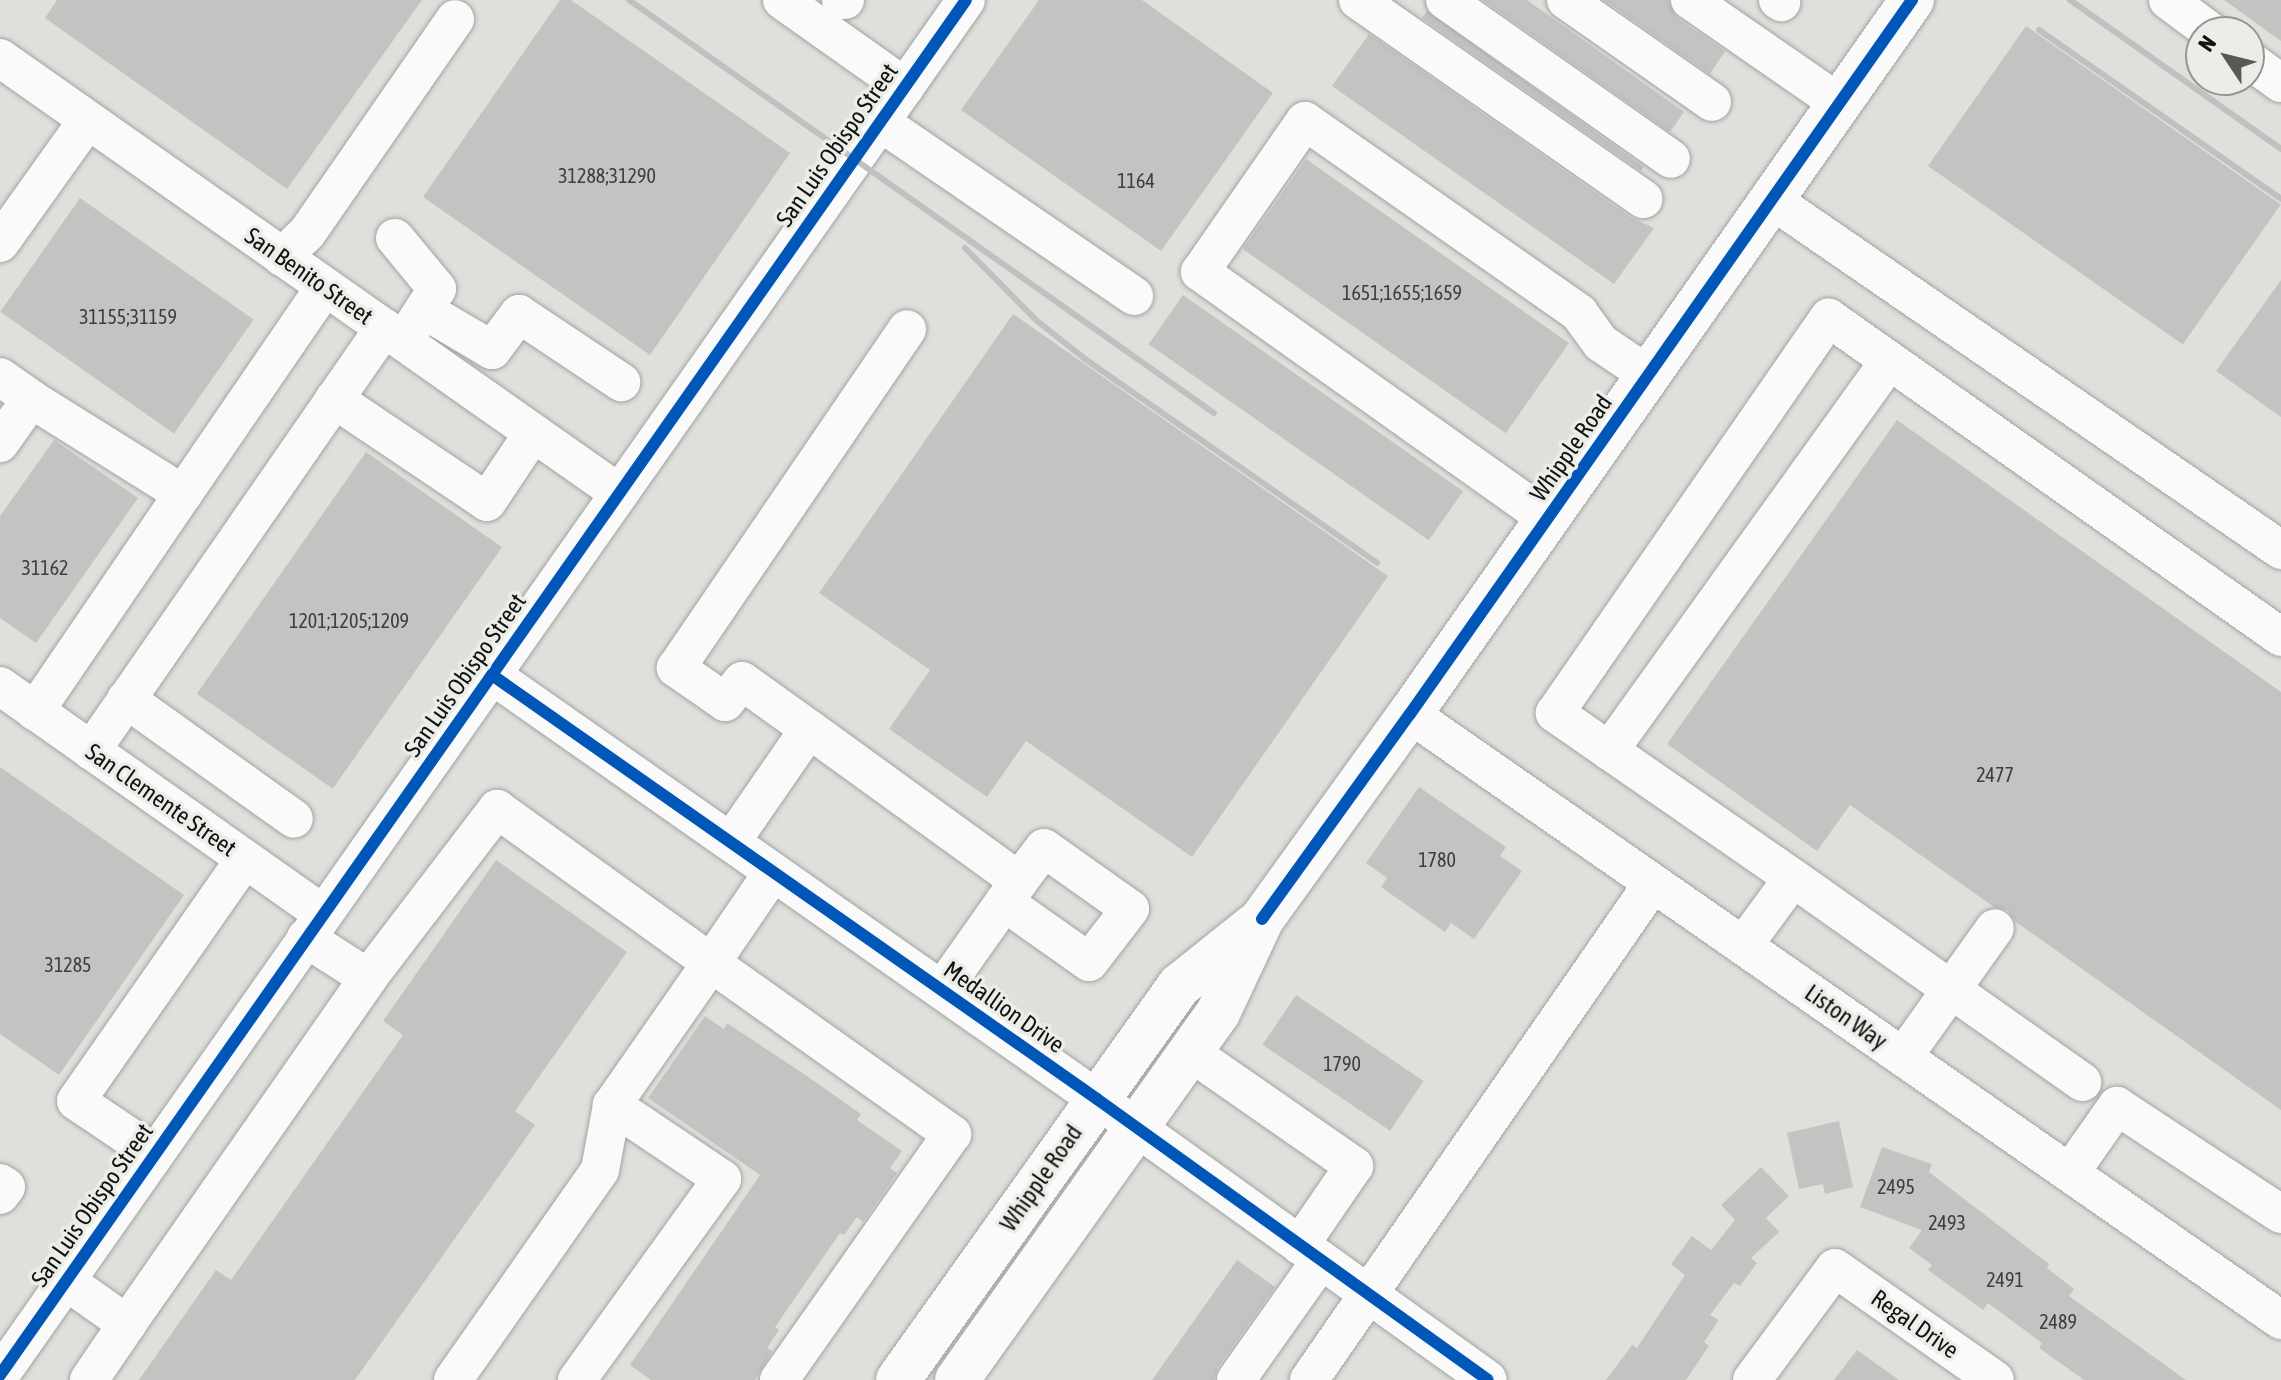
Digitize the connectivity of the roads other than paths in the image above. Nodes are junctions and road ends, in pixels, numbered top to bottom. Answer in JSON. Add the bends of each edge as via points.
{"nodes":[{"id":1,"x":782,"y":0,"type":"edge"},
{"id":2,"x":966,"y":0,"type":"edge"},
{"id":3,"x":1358,"y":0,"type":"edge"},
{"id":4,"x":1445,"y":0,"type":"edge"},
{"id":5,"x":1566,"y":0,"type":"edge"},
{"id":6,"x":1690,"y":0,"type":"edge"},
{"id":7,"x":1912,"y":0,"type":"edge"},
{"id":8,"x":2168,"y":0,"type":"edge"},
{"id":9,"x":1396,"y":11,"type":"edge"},
{"id":10,"x":2190,"y":16,"type":"edge"},
{"id":11,"x":455,"y":19,"type":"dead end"},
{"id":12,"x":0,"y":58,"type":"edge"},
{"id":13,"x":905,"y":87,"type":"junction"},
{"id":14,"x":1712,"y":102,"type":"dead end"},
{"id":15,"x":1840,"y":104,"type":"junction"},
{"id":16,"x":87,"y":121,"type":"junction"},
{"id":17,"x":880,"y":122,"type":"junction"},
{"id":18,"x":1671,"y":159,"type":"dead end"},
{"id":19,"x":1643,"y":199,"type":"dead end"},
{"id":20,"x":1772,"y":200,"type":"junction"},
{"id":21,"x":395,"y":238,"type":"dead end"},
{"id":22,"x":0,"y":243,"type":"edge"},
{"id":23,"x":282,"y":257,"type":"junction"},
{"id":24,"x":325,"y":287,"type":"junction"},
{"id":25,"x":1134,"y":296,"type":"dead end"},
{"id":26,"x":424,"y":310,"type":"junction"},
{"id":27,"x":907,"y":329,"type":"dead end"},
{"id":28,"x":394,"y":335,"type":"junction"},
{"id":29,"x":1889,"y":361,"type":"junction"},
{"id":30,"x":1648,"y":375,"type":"junction"},
{"id":31,"x":0,"y":377,"type":"edge"},
{"id":32,"x":621,"y":382,"type":"dead end"},
{"id":33,"x":31,"y":399,"type":"junction"},
{"id":34,"x":334,"y":399,"type":"junction"},
{"id":35,"x":533,"y":433,"type":"junction"},
{"id":36,"x":0,"y":443,"type":"edge"},
{"id":37,"x":619,"y":493,"type":"junction"},
{"id":38,"x":183,"y":494,"type":"junction"},
{"id":39,"x":1548,"y":519,"type":"junction"},
{"id":40,"x":2281,"y":550,"type":"edge"},
{"id":41,"x":2281,"y":637,"type":"edge"},
{"id":42,"x":492,"y":675,"type":"junction"},
{"id":43,"x":0,"y":686,"type":"edge"},
{"id":44,"x":126,"y":699,"type":"junction"},
{"id":45,"x":35,"y":711,"type":"junction"},
{"id":46,"x":1410,"y":714,"type":"junction"},
{"id":47,"x":809,"y":729,"type":"junction"},
{"id":48,"x":91,"y":751,"type":"junction"},
{"id":49,"x":1609,"y":751,"type":"junction"},
{"id":50,"x":262,"y":796,"type":"junction"},
{"id":51,"x":294,"y":819,"type":"dead end"},
{"id":52,"x":731,"y":842,"type":"junction"},
{"id":53,"x":236,"y":853,"type":"junction"},
{"id":54,"x":773,"y":872,"type":"junction"},
{"id":55,"x":1793,"y":878,"type":"junction"},
{"id":56,"x":1653,"y":883,"type":"junction"},
{"id":57,"x":1262,"y":919,"type":"junction"},
{"id":58,"x":315,"y":926,"type":"junction"},
{"id":59,"x":1995,"y":928,"type":"dead end"},
{"id":60,"x":1743,"y":946,"type":"junction"},
{"id":61,"x":711,"y":963,"type":"junction"},
{"id":62,"x":368,"y":978,"type":"junction"},
{"id":63,"x":1951,"y":989,"type":"junction"},
{"id":64,"x":942,"y":990,"type":"junction"},
{"id":65,"x":1190,"y":1052,"type":"junction"},
{"id":66,"x":1903,"y":1057,"type":"junction"},
{"id":67,"x":2082,"y":1082,"type":"dead end"},
{"id":68,"x":1097,"y":1099,"type":"junction"},
{"id":69,"x":612,"y":1105,"type":"junction"},
{"id":70,"x":1136,"y":1126,"type":"junction"},
{"id":71,"x":155,"y":1154,"type":"junction"},
{"id":72,"x":2070,"y":1173,"type":"junction"},
{"id":73,"x":0,"y":1183,"type":"edge"},
{"id":74,"x":0,"y":1195,"type":"edge"},
{"id":75,"x":2281,"y":1214,"type":"edge"},
{"id":76,"x":1311,"y":1252,"type":"junction"},
{"id":77,"x":66,"y":1281,"type":"junction"},
{"id":78,"x":1370,"y":1295,"type":"junction"},
{"id":79,"x":2281,"y":1320,"type":"edge"},
{"id":80,"x":127,"y":1324,"type":"junction"},
{"id":81,"x":593,"y":1374,"type":"edge"},
{"id":82,"x":0,"y":1375,"type":"edge"},
{"id":83,"x":89,"y":1380,"type":"edge"},
{"id":84,"x":453,"y":1380,"type":"edge"},
{"id":85,"x":779,"y":1380,"type":"edge"},
{"id":86,"x":898,"y":1380,"type":"edge"},
{"id":87,"x":957,"y":1380,"type":"edge"},
{"id":88,"x":1236,"y":1380,"type":"edge"},
{"id":89,"x":1309,"y":1380,"type":"edge"},
{"id":90,"x":1488,"y":1380,"type":"edge"},
{"id":91,"x":1752,"y":1380,"type":"edge"},
{"id":92,"x":1995,"y":1380,"type":"edge"}],
"edges":[{"from":1,"to":13,"type":"street"},
{"from":2,"to":13,"type":"street","name":"San Luis Obispo Street"},
{"from":3,"to":9,"type":"street"},
{"from":4,"to":18,"type":"street"},
{"from":5,"to":14,"type":"street"},
{"from":6,"to":15,"type":"street"},
{"from":7,"to":15,"type":"main road","name":"Whipple Road"},
{"from":8,"to":10,"type":"street"},
{"from":9,"to":19,"type":"street"},
{"from":11,"to":23,"type":"street","via":[[307,233]]},
{"from":12,"to":16,"type":"street","name":"San Benito Street"},
{"from":13,"to":17,"type":"street","name":"San Luis Obispo Street"},
{"from":15,"to":20,"type":"main road","name":"Whipple Road"},
{"from":16,"to":22,"type":"street"},
{"from":16,"to":23,"type":"street","name":"San Benito Street"},
{"from":17,"to":25,"type":"street"},
{"from":17,"to":37,"type":"street","name":"San Luis Obispo Street"},
{"from":20,"to":30,"type":"main road","name":"Whipple Road"},
{"from":20,"to":40,"type":"street"},
{"from":21,"to":26,"type":"street","via":[[437,289]]},
{"from":23,"to":24,"type":"street","name":"San Benito Street"},
{"from":24,"to":28,"type":"street","name":"San Benito Street"},
{"from":24,"to":38,"type":"street"},
{"from":26,"to":28,"type":"street"},
{"from":26,"to":32,"type":"street","via":[[492,350],[519,314]]},
{"from":27,"to":47,"type":"street","via":[[676,668],[725,702],[742,681]]},
{"from":28,"to":34,"type":"street"},
{"from":28,"to":35,"type":"street","name":"San Benito Street"},
{"from":29,"to":41,"type":"street"},
{"from":29,"to":49,"type":"street"},
{"from":29,"to":49,"type":"street","via":[[1829,318],[1555,713]]},
{"from":30,"to":39,"type":"main road","name":"Whipple Road"},
{"from":30,"to":39,"type":"street","via":[[1601,343],[1579,313],[1305,121],[1200,272]]},
{"from":31,"to":33,"type":"street"},
{"from":33,"to":36,"type":"street"},
{"from":33,"to":38,"type":"street"},
{"from":34,"to":35,"type":"street","via":[[487,502]]},
{"from":34,"to":44,"type":"street"},
{"from":35,"to":37,"type":"street","name":"San Benito Street"},
{"from":37,"to":42,"type":"street","name":"San Luis Obispo Street"},
{"from":38,"to":45,"type":"street"},
{"from":39,"to":46,"type":"main road","name":"Whipple Road"},
{"from":42,"to":52,"type":"street","name":"Medallion Drive"},
{"from":42,"to":58,"type":"street","name":"San Luis Obispo Street"},
{"from":43,"to":45,"type":"street","name":"San Clemente Street"},
{"from":44,"to":48,"type":"street"},
{"from":44,"to":50,"type":"street"},
{"from":45,"to":48,"type":"street","name":"San Clemente Street"},
{"from":46,"to":56,"type":"street","name":"Liston Way"},
{"from":46,"to":57,"type":"main road","name":"Whipple Road"},
{"from":47,"to":52,"type":"street"},
{"from":47,"to":64,"type":"street","via":[[1012,891]]},
{"from":48,"to":53,"type":"street","name":"San Clemente Street"},
{"from":49,"to":55,"type":"street"},
{"from":50,"to":51,"type":"street"},
{"from":50,"to":53,"type":"street"},
{"from":52,"to":54,"type":"street","name":"Medallion Drive"},
{"from":53,"to":58,"type":"street","name":"San Clemente Street"},
{"from":53,"to":71,"type":"street","via":[[76,1101]]},
{"from":54,"to":61,"type":"street"},
{"from":54,"to":64,"type":"street","name":"Medallion Drive"},
{"from":55,"to":60,"type":"street"},
{"from":55,"to":63,"type":"street"},
{"from":56,"to":60,"type":"street","name":"Liston Way"},
{"from":56,"to":78,"type":"street"},
{"from":57,"to":65,"type":"main road","name":"Whipple Road","via":[[1218,1013]]},
{"from":57,"to":68,"type":"main road","name":"Whipple Road","via":[[1179,986]]},
{"from":58,"to":62,"type":"street","name":"San Clemente Street"},
{"from":58,"to":71,"type":"street","name":"San Luis Obispo Street"},
{"from":59,"to":63,"type":"street"},
{"from":60,"to":66,"type":"street","name":"Liston Way"},
{"from":61,"to":62,"type":"street","via":[[497,809]]},
{"from":61,"to":69,"type":"street"},
{"from":61,"to":85,"type":"street","via":[[952,1134]]},
{"from":62,"to":80,"type":"street"},
{"from":63,"to":66,"type":"street"},
{"from":63,"to":67,"type":"street"},
{"from":64,"to":68,"type":"street","name":"Medallion Drive"},
{"from":65,"to":70,"type":"main road","name":"Whipple Road"},
{"from":65,"to":76,"type":"street","via":[[1354,1166]]},
{"from":66,"to":72,"type":"street","name":"Liston Way"},
{"from":68,"to":70,"type":"street","name":"Medallion Drive"},
{"from":68,"to":86,"type":"main road","name":"Whipple Road"},
{"from":69,"to":81,"type":"street","via":[[722,1179]]},
{"from":69,"to":84,"type":"street","via":[[600,1170]]},
{"from":70,"to":76,"type":"street","name":"Medallion Drive"},
{"from":70,"to":87,"type":"main road","name":"Whipple Road"},
{"from":71,"to":77,"type":"street","name":"San Luis Obispo Street"},
{"from":72,"to":75,"type":"street","via":[[2117,1106]]},
{"from":72,"to":79,"type":"street","name":"Liston Way"},
{"from":73,"to":74,"type":"street","via":[[6,1187]]},
{"from":76,"to":78,"type":"street","name":"Medallion Drive"},
{"from":76,"to":88,"type":"street"},
{"from":77,"to":80,"type":"street"},
{"from":77,"to":82,"type":"street","name":"San Luis Obispo Street"},
{"from":78,"to":89,"type":"street"},
{"from":78,"to":90,"type":"street","name":"Medallion Drive"},
{"from":80,"to":83,"type":"street"},
{"from":91,"to":92,"type":"street","name":"Regal Drive","via":[[1835,1268]]}]}
